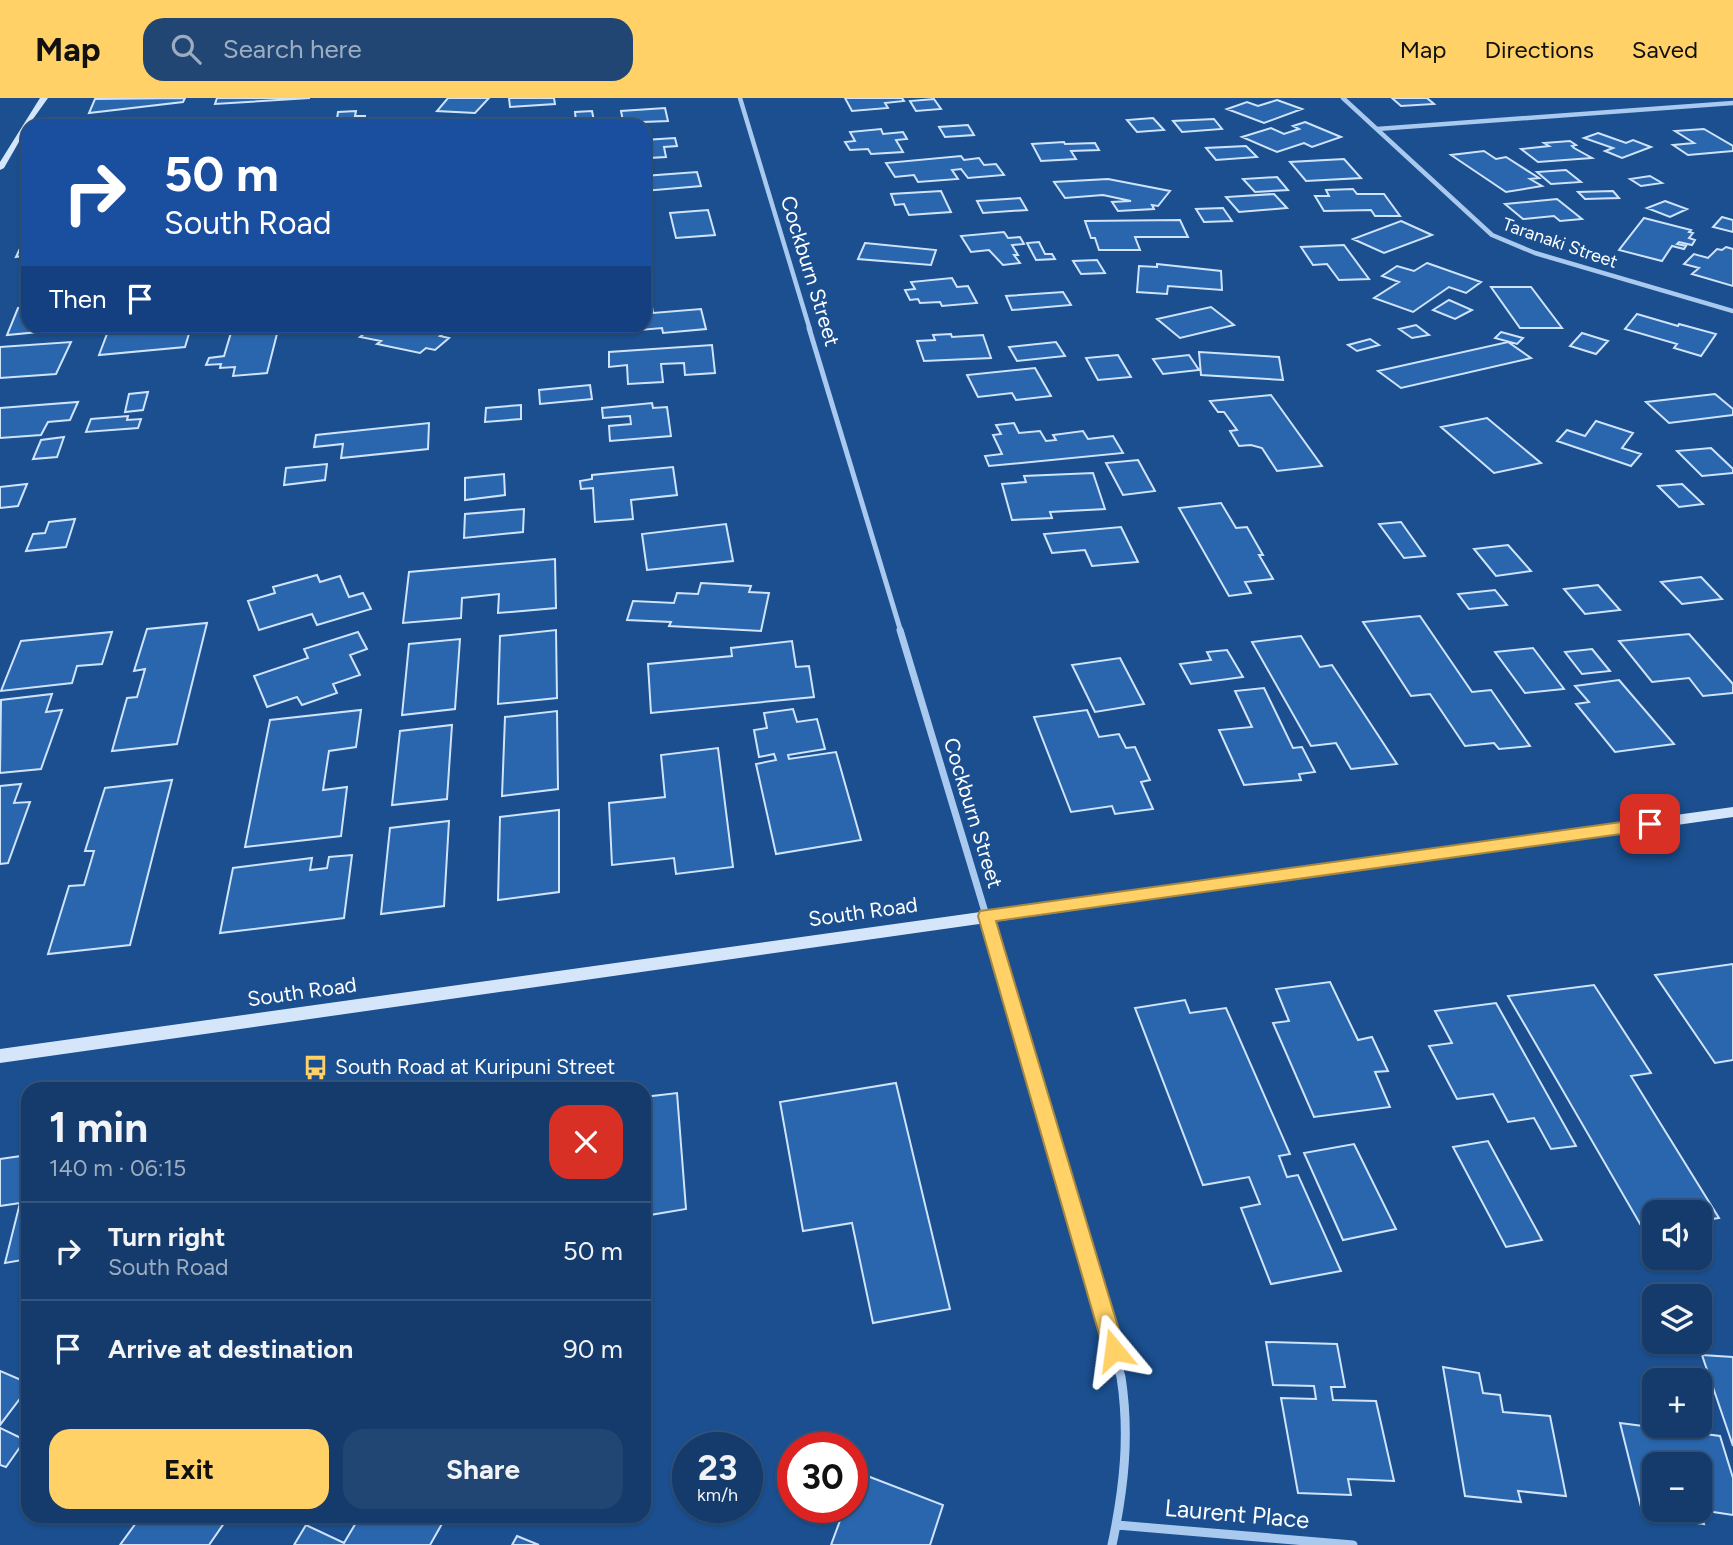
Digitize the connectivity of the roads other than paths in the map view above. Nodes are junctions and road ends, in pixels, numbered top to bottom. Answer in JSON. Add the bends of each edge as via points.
{"nodes":[{"id":1,"x":44,"y":98,"type":"edge"},
{"id":2,"x":740,"y":98,"type":"edge"},
{"id":3,"x":1343,"y":98,"type":"edge"},
{"id":4,"x":1733,"y":103,"type":"edge"},
{"id":5,"x":31,"y":119,"type":"edge"},
{"id":6,"x":1377,"y":129,"type":"junction"},
{"id":7,"x":21,"y":135,"type":"edge"},
{"id":8,"x":0,"y":168,"type":"edge"},
{"id":9,"x":1733,"y":311,"type":"edge"},
{"id":10,"x":1733,"y":813,"type":"edge"},
{"id":11,"x":986,"y":916,"type":"junction"},
{"id":12,"x":0,"y":1056,"type":"edge"},
{"id":13,"x":1117,"y":1525,"type":"junction"},
{"id":14,"x":1112,"y":1545,"type":"edge"},
{"id":15,"x":1353,"y":1545,"type":"edge"}],
"edges":[{"from":1,"to":5,"type":"street"},
{"from":2,"to":11,"type":"street","name":"Cockburn Street"},
{"from":3,"to":6,"type":"street","name":"Taranaki Street"},
{"from":4,"to":6,"type":"street"},
{"from":6,"to":9,"type":"street","name":"Taranaki Street","via":[[1492,235],[1535,253]]},
{"from":7,"to":8,"type":"street"},
{"from":10,"to":11,"type":"street","name":"South Road"},
{"from":11,"to":12,"type":"street","name":"South Road"},
{"from":11,"to":13,"type":"street","name":"Cockburn Street","via":[[1121,1377],[1128,1419],[1127,1461]]},
{"from":13,"to":14,"type":"street","name":"Cockburn Street"},
{"from":13,"to":15,"type":"street","name":"Laurent Place"}]}
